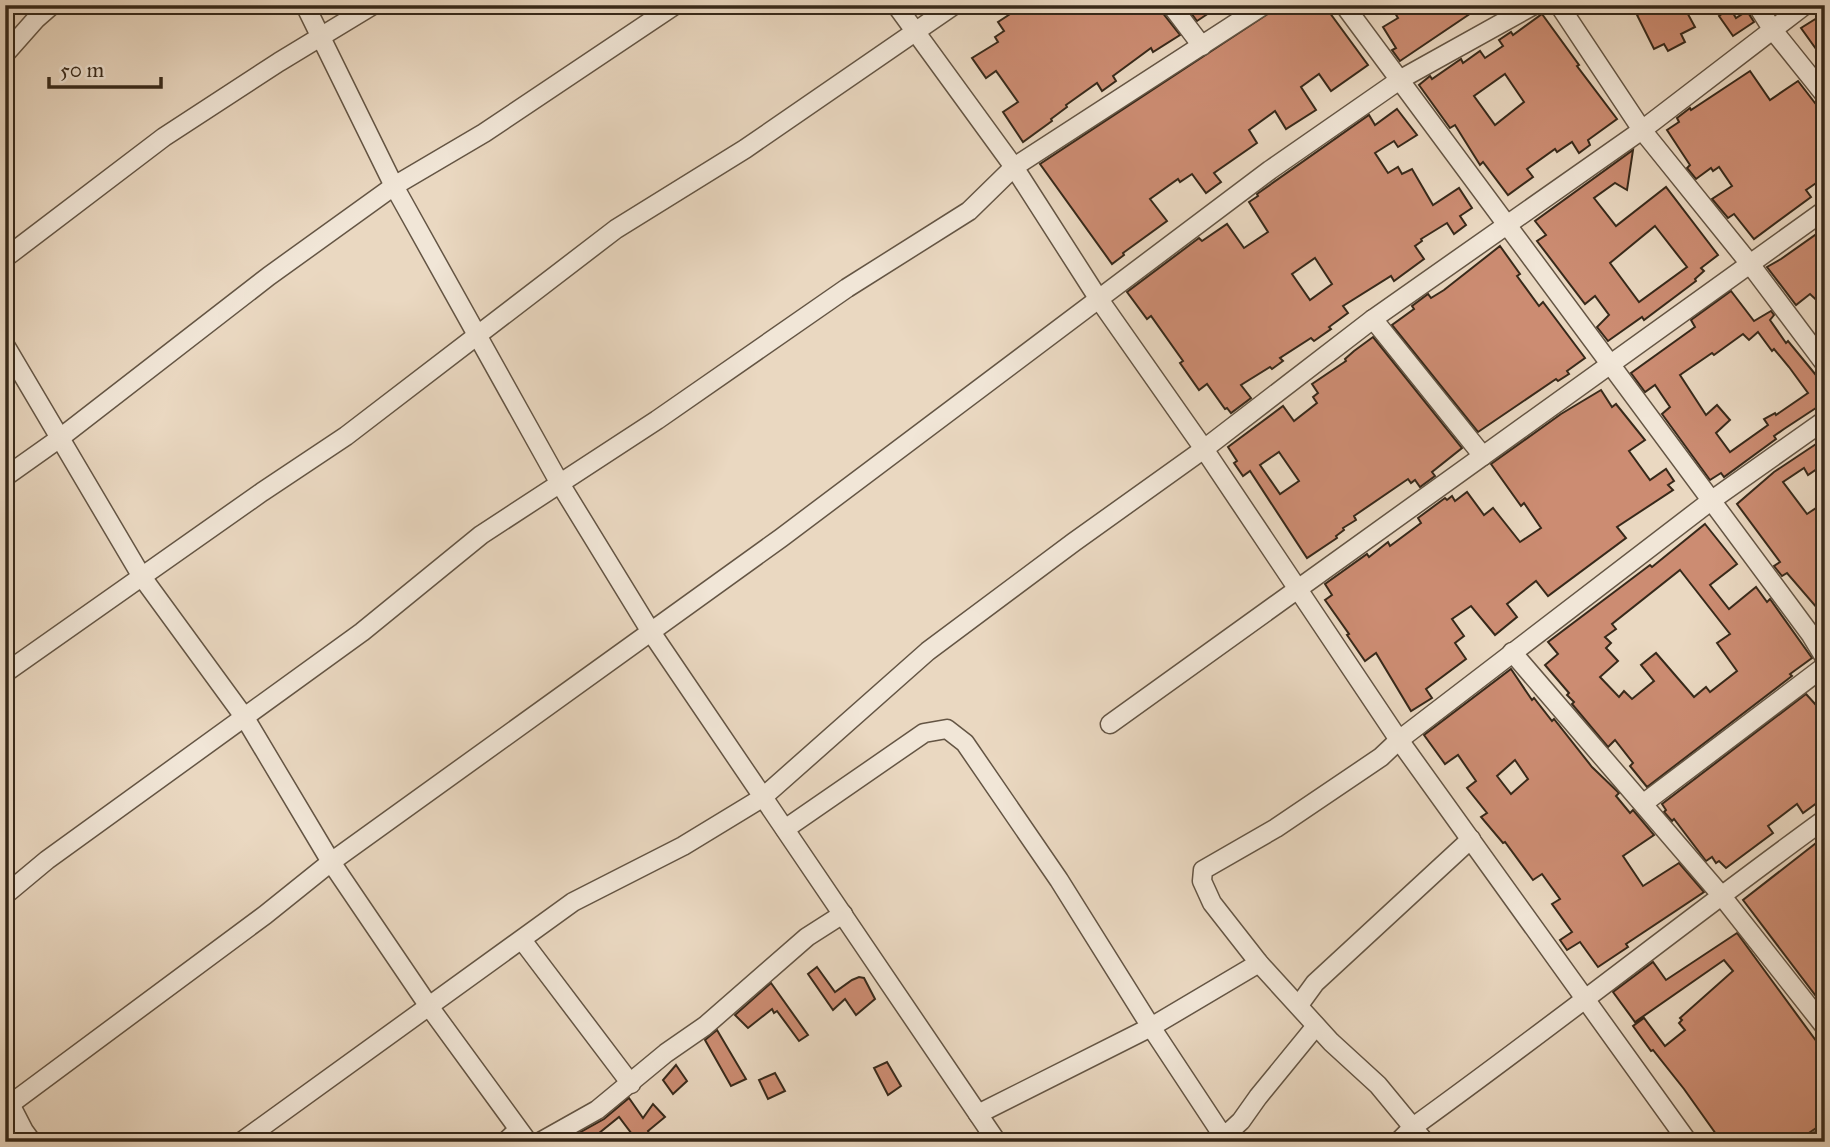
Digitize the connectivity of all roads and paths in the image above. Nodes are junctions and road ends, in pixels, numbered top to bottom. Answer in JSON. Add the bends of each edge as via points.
{"nodes":[{"id":1,"x":52,"y":5,"type":"edge"},
{"id":2,"x":304,"y":5,"type":"edge"},
{"id":3,"x":373,"y":5,"type":"edge"},
{"id":4,"x":675,"y":5,"type":"edge"},
{"id":5,"x":896,"y":5,"type":"edge"},
{"id":6,"x":954,"y":5,"type":"edge"},
{"id":7,"x":1171,"y":5,"type":"edge"},
{"id":8,"x":1264,"y":5,"type":"edge"},
{"id":9,"x":1344,"y":5,"type":"edge"},
{"id":10,"x":1534,"y":5,"type":"edge"},
{"id":11,"x":1559,"y":5,"type":"edge"},
{"id":12,"x":1757,"y":5,"type":"edge"},
{"id":13,"x":1805,"y":5,"type":"edge"},
{"id":14,"x":1772,"y":29,"type":"junction"},
{"id":15,"x":915,"y":33,"type":"junction"},
{"id":16,"x":321,"y":36,"type":"junction"},
{"id":17,"x":1202,"y":46,"type":"junction"},
{"id":18,"x":5,"y":54,"type":"edge"},
{"id":19,"x":1401,"y":79,"type":"junction"},
{"id":20,"x":1825,"y":95,"type":"edge"},
{"id":21,"x":1642,"y":130,"type":"junction"},
{"id":22,"x":1014,"y":167,"type":"junction"},
{"id":23,"x":394,"y":186,"type":"junction"},
{"id":24,"x":1825,"y":210,"type":"edge"},
{"id":25,"x":1507,"y":223,"type":"junction"},
{"id":26,"x":5,"y":258,"type":"edge"},
{"id":27,"x":1750,"y":264,"type":"junction"},
{"id":28,"x":1098,"y":298,"type":"junction"},
{"id":29,"x":1373,"y":319,"type":"junction"},
{"id":30,"x":478,"y":333,"type":"junction"},
{"id":31,"x":5,"y":345,"type":"edge"},
{"id":32,"x":1610,"y":363,"type":"junction"},
{"id":33,"x":1825,"y":364,"type":"edge"},
{"id":34,"x":1825,"y":420,"type":"edge"},
{"id":35,"x":60,"y":438,"type":"junction"},
{"id":36,"x":1204,"y":449,"type":"junction"},
{"id":37,"x":1483,"y":456,"type":"junction"},
{"id":38,"x":5,"y":477,"type":"edge"},
{"id":39,"x":559,"y":482,"type":"junction"},
{"id":40,"x":1712,"y":500,"type":"junction"},
{"id":41,"x":142,"y":577,"type":"junction"},
{"id":42,"x":1296,"y":589,"type":"junction"},
{"id":43,"x":1818,"y":630,"type":"edge"},
{"id":44,"x":651,"y":632,"type":"junction"},
{"id":45,"x":1512,"y":652,"type":"junction"},
{"id":46,"x":1825,"y":658,"type":"edge"},
{"id":47,"x":1825,"y":666,"type":"edge"},
{"id":48,"x":5,"y":673,"type":"edge"},
{"id":49,"x":245,"y":718,"type":"junction"},
{"id":50,"x":1110,"y":724,"type":"dead end"},
{"id":51,"x":1399,"y":740,"type":"junction"},
{"id":52,"x":762,"y":798,"type":"junction"},
{"id":53,"x":1644,"y":803,"type":"junction"},
{"id":54,"x":1825,"y":819,"type":"edge"},
{"id":55,"x":785,"y":830,"type":"junction"},
{"id":56,"x":1471,"y":839,"type":"junction"},
{"id":57,"x":331,"y":862,"type":"junction"},
{"id":58,"x":5,"y":895,"type":"edge"},
{"id":59,"x":1721,"y":895,"type":"junction"},
{"id":60,"x":843,"y":914,"type":"junction"},
{"id":61,"x":522,"y":940,"type":"junction"},
{"id":62,"x":1259,"y":963,"type":"junction"},
{"id":63,"x":1586,"y":1000,"type":"junction"},
{"id":64,"x":428,"y":1005,"type":"junction"},
{"id":65,"x":1299,"y":1005,"type":"junction"},
{"id":66,"x":1316,"y":1026,"type":"junction"},
{"id":67,"x":1825,"y":1026,"type":"edge"},
{"id":68,"x":1151,"y":1027,"type":"junction"},
{"id":69,"x":631,"y":1084,"type":"junction"},
{"id":70,"x":7,"y":1101,"type":"edge"},
{"id":71,"x":978,"y":1114,"type":"junction"},
{"id":72,"x":1413,"y":1127,"type":"junction"},
{"id":73,"x":1825,"y":1136,"type":"edge"},
{"id":74,"x":517,"y":1138,"type":"edge"},
{"id":75,"x":32,"y":1142,"type":"edge"},
{"id":76,"x":241,"y":1142,"type":"edge"},
{"id":77,"x":540,"y":1142,"type":"edge"},
{"id":78,"x":997,"y":1142,"type":"edge"},
{"id":79,"x":1398,"y":1142,"type":"edge"},
{"id":80,"x":1425,"y":1142,"type":"edge"},
{"id":81,"x":1688,"y":1142,"type":"edge"},
{"id":82,"x":1816,"y":1142,"type":"edge"}],
"edges":[{"from":1,"to":18,"type":"street"},
{"from":2,"to":16,"type":"street"},
{"from":3,"to":16,"type":"street"},
{"from":4,"to":23,"type":"street","via":[[484,133]]},
{"from":5,"to":15,"type":"street"},
{"from":6,"to":15,"type":"street"},
{"from":7,"to":17,"type":"street"},
{"from":8,"to":17,"type":"street"},
{"from":9,"to":19,"type":"street"},
{"from":10,"to":19,"type":"street"},
{"from":11,"to":21,"type":"street"},
{"from":12,"to":14,"type":"street"},
{"from":13,"to":14,"type":"street"},
{"from":14,"to":20,"type":"street"},
{"from":14,"to":21,"type":"street"},
{"from":15,"to":22,"type":"street"},
{"from":15,"to":30,"type":"street","via":[[745,149],[616,229]]},
{"from":16,"to":23,"type":"street"},
{"from":16,"to":26,"type":"street","via":[[164,137]]},
{"from":17,"to":22,"type":"street"},
{"from":19,"to":25,"type":"street"},
{"from":19,"to":28,"type":"street"},
{"from":21,"to":25,"type":"street"},
{"from":21,"to":27,"type":"street"},
{"from":22,"to":28,"type":"street"},
{"from":22,"to":39,"type":"street","via":[[969,211],[846,288],[657,420]]},
{"from":23,"to":30,"type":"street"},
{"from":23,"to":35,"type":"street"},
{"from":24,"to":27,"type":"street"},
{"from":25,"to":29,"type":"street"},
{"from":25,"to":32,"type":"street"},
{"from":27,"to":32,"type":"street"},
{"from":27,"to":33,"type":"street"},
{"from":28,"to":36,"type":"street"},
{"from":28,"to":44,"type":"street"},
{"from":29,"to":36,"type":"street"},
{"from":29,"to":37,"type":"street"},
{"from":30,"to":39,"type":"street"},
{"from":30,"to":41,"type":"street","via":[[346,436]]},
{"from":31,"to":35,"type":"street"},
{"from":32,"to":37,"type":"street"},
{"from":32,"to":40,"type":"street"},
{"from":34,"to":40,"type":"street"},
{"from":35,"to":38,"type":"street"},
{"from":35,"to":41,"type":"street"},
{"from":36,"to":42,"type":"street"},
{"from":36,"to":52,"type":"street","via":[[928,651]]},
{"from":37,"to":42,"type":"street"},
{"from":39,"to":44,"type":"street"},
{"from":39,"to":49,"type":"street","via":[[481,535],[362,632]]},
{"from":40,"to":43,"type":"street"},
{"from":40,"to":45,"type":"street"},
{"from":41,"to":48,"type":"street"},
{"from":41,"to":49,"type":"street"},
{"from":42,"to":50,"type":"street"},
{"from":42,"to":51,"type":"street"},
{"from":43,"to":46,"type":"street"},
{"from":44,"to":52,"type":"street"},
{"from":44,"to":57,"type":"street"},
{"from":45,"to":51,"type":"street"},
{"from":45,"to":53,"type":"street"},
{"from":47,"to":53,"type":"street"},
{"from":49,"to":57,"type":"street"},
{"from":49,"to":58,"type":"street"},
{"from":51,"to":56,"type":"street"},
{"from":51,"to":62,"type":"street","via":[[1276,828],[1203,870],[1202,881],[1212,902]]},
{"from":52,"to":55,"type":"street"},
{"from":52,"to":61,"type":"street","via":[[683,846],[572,902]]},
{"from":53,"to":59,"type":"street"},
{"from":54,"to":59,"type":"street"},
{"from":55,"to":60,"type":"street"},
{"from":55,"to":68,"type":"street","via":[[924,733],[947,729],[965,743],[1059,880]]},
{"from":56,"to":63,"type":"street"},
{"from":56,"to":65,"type":"street","via":[[1315,983]]},
{"from":57,"to":64,"type":"street"},
{"from":57,"to":70,"type":"street"},
{"from":59,"to":63,"type":"street"},
{"from":59,"to":67,"type":"street"},
{"from":60,"to":69,"type":"street","via":[[807,937]]},
{"from":60,"to":71,"type":"street"},
{"from":61,"to":64,"type":"street"},
{"from":61,"to":69,"type":"street"},
{"from":62,"to":65,"type":"street"},
{"from":62,"to":68,"type":"street"},
{"from":63,"to":72,"type":"street"},
{"from":63,"to":81,"type":"street"},
{"from":64,"to":74,"type":"street"},
{"from":64,"to":76,"type":"street"},
{"from":65,"to":66,"type":"street"},
{"from":66,"to":68,"type":"street","via":[[1228,1133],[1221,1133]]},
{"from":66,"to":72,"type":"street","via":[[1378,1085]]},
{"from":68,"to":71,"type":"street"},
{"from":69,"to":77,"type":"street","via":[[597,1111]]},
{"from":70,"to":75,"type":"street"},
{"from":71,"to":78,"type":"street"},
{"from":72,"to":79,"type":"street"},
{"from":72,"to":80,"type":"street"},
{"from":73,"to":82,"type":"street"}]}
